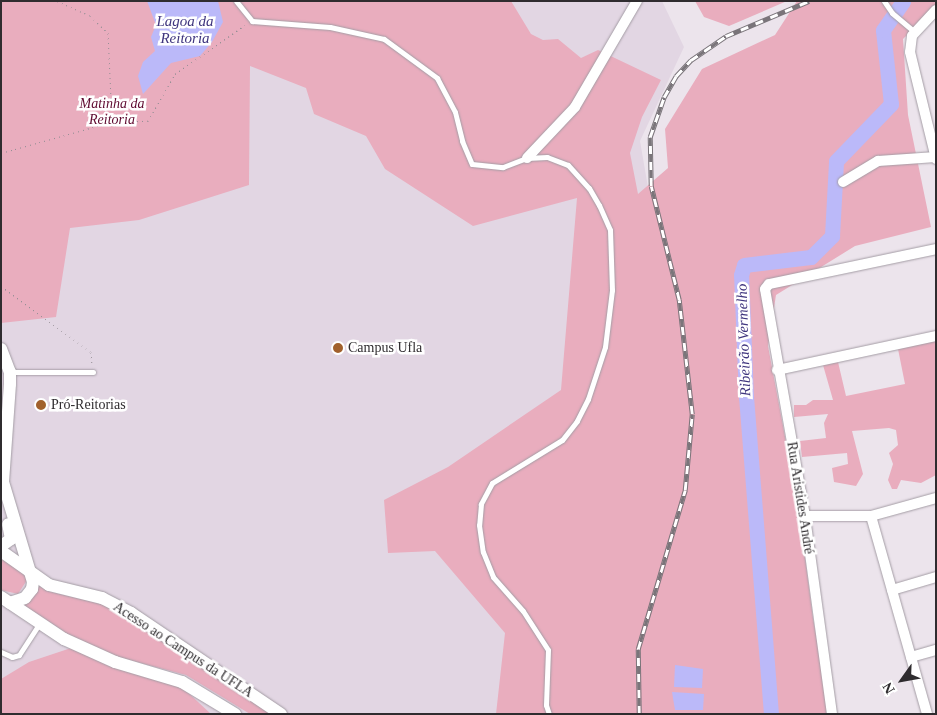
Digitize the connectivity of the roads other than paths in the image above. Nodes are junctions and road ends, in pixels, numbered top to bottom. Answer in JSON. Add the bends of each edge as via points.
{"nodes":[{"id":1,"x":236,"y":1,"type":"edge"},
{"id":2,"x":637,"y":1,"type":"edge"},
{"id":3,"x":884,"y":1,"type":"edge"},
{"id":4,"x":936,"y":10,"type":"edge"},
{"id":5,"x":915,"y":32,"type":"junction"},
{"id":6,"x":527,"y":158,"type":"junction"},
{"id":7,"x":936,"y":158,"type":"edge"},
{"id":8,"x":843,"y":182,"type":"dead end"},
{"id":9,"x":936,"y":250,"type":"edge"},
{"id":10,"x":936,"y":336,"type":"edge"},
{"id":11,"x":1,"y":349,"type":"edge"},
{"id":12,"x":5,"y":369,"type":"edge"},
{"id":13,"x":777,"y":370,"type":"junction"},
{"id":14,"x":93,"y":372,"type":"road end"},
{"id":15,"x":1,"y":409,"type":"edge"},
{"id":16,"x":936,"y":498,"type":"edge"},
{"id":17,"x":1,"y":503,"type":"edge"},
{"id":18,"x":805,"y":516,"type":"junction"},
{"id":19,"x":871,"y":516,"type":"junction"},
{"id":20,"x":1,"y":546,"type":"edge"},
{"id":21,"x":1,"y":551,"type":"edge"},
{"id":22,"x":29,"y":569,"type":"junction"},
{"id":23,"x":936,"y":577,"type":"edge"},
{"id":24,"x":892,"y":590,"type":"junction"},
{"id":25,"x":6,"y":600,"type":"edge"},
{"id":26,"x":40,"y":622,"type":"junction"},
{"id":27,"x":936,"y":650,"type":"edge"},
{"id":28,"x":1,"y":652,"type":"edge"},
{"id":29,"x":911,"y":657,"type":"junction"},
{"id":30,"x":234,"y":714,"type":"edge"},
{"id":31,"x":281,"y":714,"type":"edge"},
{"id":32,"x":550,"y":714,"type":"edge"},
{"id":33,"x":832,"y":714,"type":"edge"},
{"id":34,"x":926,"y":714,"type":"edge"}],
"edges":[{"from":1,"to":6,"type":"lane","via":[[252,21],[330,27],[384,39],[437,78],[455,112],[472,164],[503,167]]},
{"from":2,"to":6,"type":"street","via":[[575,108]]},
{"from":3,"to":5,"type":"lane","via":[[892,13]]},
{"from":4,"to":5,"type":"street"},
{"from":5,"to":7,"type":"street","via":[[910,44],[912,68]]},
{"from":6,"to":32,"type":"lane","via":[[547,157],[568,165],[589,188],[610,230],[613,260],[606,347],[577,421],[562,440],[492,483],[481,504],[479,525],[486,564],[492,577],[539,632],[548,650],[546,705]]},
{"from":7,"to":8,"type":"street","via":[[878,161]]},
{"from":9,"to":13,"type":"street","name":"Rua Aristides André","via":[[769,284],[764,294]]},
{"from":10,"to":13,"type":"street"},
{"from":11,"to":12,"type":"street"},
{"from":12,"to":14,"type":"lane"},
{"from":12,"to":15,"type":"street"},
{"from":12,"to":22,"type":"street","via":[[3,482]]},
{"from":13,"to":18,"type":"street","name":"Rua Aristides André"},
{"from":16,"to":19,"type":"street"},
{"from":17,"to":20,"type":"street","via":[[12,535],[8,544]]},
{"from":18,"to":19,"type":"street"},
{"from":18,"to":33,"type":"street","name":"Rua Aristides André"},
{"from":19,"to":24,"type":"street"},
{"from":21,"to":22,"type":"street","name":"Acesso ao Campus da UFLA"},
{"from":22,"to":25,"type":"street","via":[[32,589],[25,598]]},
{"from":22,"to":31,"type":"street","name":"Acesso ao Campus da UFLA","via":[[49,585],[102,598],[130,613]]},
{"from":23,"to":24,"type":"street"},
{"from":24,"to":29,"type":"street"},
{"from":25,"to":26,"type":"street","name":"Acesso ao Campus da UFLA"},
{"from":26,"to":28,"type":"lane","via":[[18,655],[12,657]]},
{"from":26,"to":30,"type":"street","name":"Acesso ao Campus da UFLA","via":[[93,654],[182,682]]},
{"from":27,"to":29,"type":"street"},
{"from":29,"to":34,"type":"street"}]}
